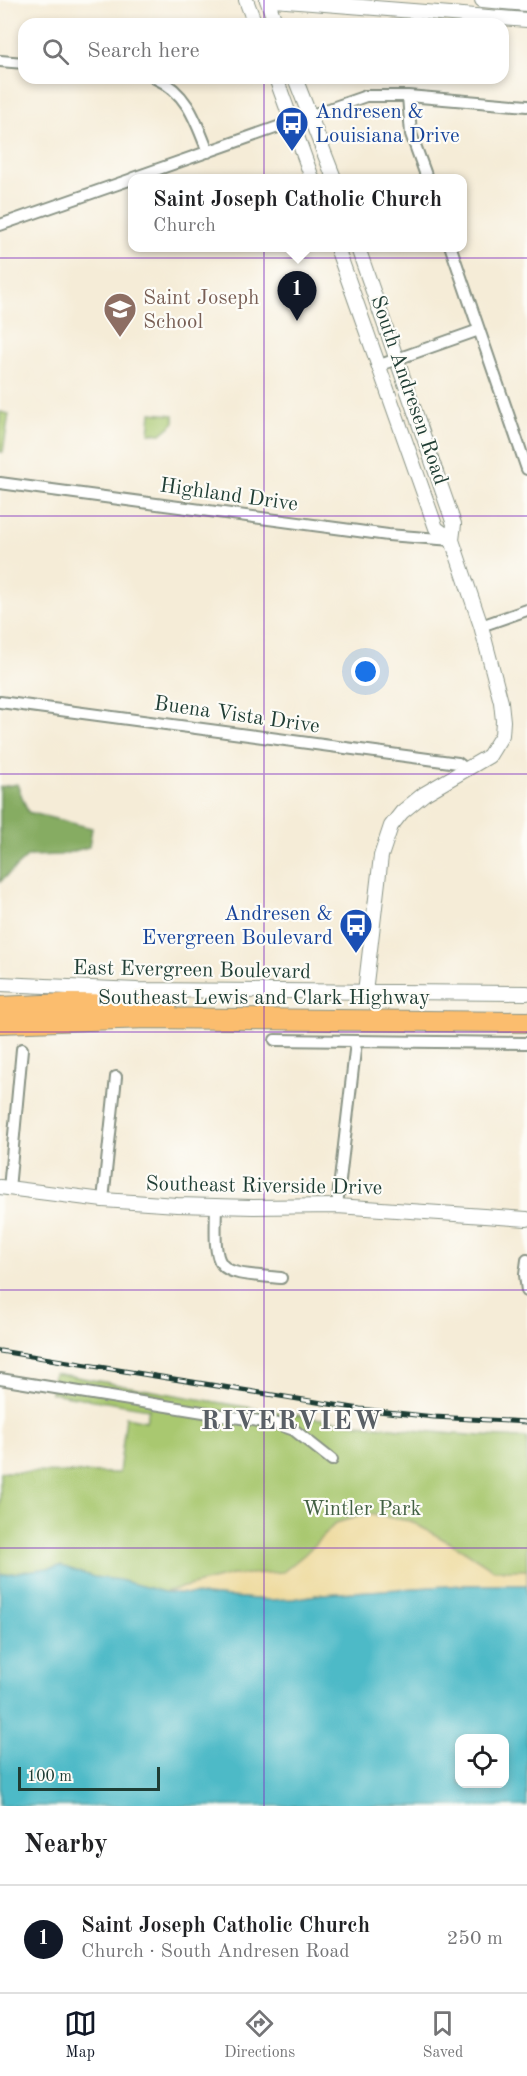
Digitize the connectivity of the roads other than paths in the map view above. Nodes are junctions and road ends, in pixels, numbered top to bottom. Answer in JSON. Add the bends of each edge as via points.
{"nodes":[{"id":1,"x":246,"y":0,"type":"edge"},
{"id":2,"x":267,"y":0,"type":"edge"},
{"id":3,"x":274,"y":0,"type":"edge"},
{"id":4,"x":482,"y":0,"type":"edge"},
{"id":5,"x":527,"y":4,"type":"edge"},
{"id":6,"x":253,"y":18,"type":"edge"},
{"id":7,"x":274,"y":18,"type":"edge"},
{"id":8,"x":502,"y":18,"type":"edge"},
{"id":9,"x":509,"y":19,"type":"edge"},
{"id":10,"x":527,"y":20,"type":"edge"},
{"id":11,"x":0,"y":61,"type":"edge"},
{"id":12,"x":18,"y":62,"type":"edge"},
{"id":13,"x":166,"y":84,"type":"edge"},
{"id":14,"x":278,"y":84,"type":"edge"},
{"id":15,"x":297,"y":84,"type":"edge"},
{"id":16,"x":408,"y":96,"type":"junction"},
{"id":17,"x":527,"y":106,"type":"edge"},
{"id":18,"x":309,"y":116,"type":"junction"},
{"id":19,"x":292,"y":122,"type":"junction"},
{"id":20,"x":208,"y":152,"type":"junction"},
{"id":21,"x":146,"y":174,"type":"edge"},
{"id":22,"x":311,"y":174,"type":"edge"},
{"id":23,"x":332,"y":174,"type":"edge"},
{"id":24,"x":425,"y":174,"type":"edge"},
{"id":25,"x":128,"y":180,"type":"edge"},
{"id":26,"x":0,"y":225,"type":"edge"},
{"id":27,"x":338,"y":252,"type":"edge"},
{"id":28,"x":359,"y":252,"type":"edge"},
{"id":29,"x":452,"y":252,"type":"edge"},
{"id":30,"x":479,"y":330,"type":"junction"},
{"id":31,"x":396,"y":360,"type":"junction"},
{"id":32,"x":380,"y":365,"type":"junction"},
{"id":33,"x":527,"y":469,"type":"edge"},
{"id":34,"x":0,"y":483,"type":"edge"},
{"id":35,"x":452,"y":540,"type":"junction"},
{"id":36,"x":527,"y":610,"type":"edge"},
{"id":37,"x":481,"y":626,"type":"junction"},
{"id":38,"x":0,"y":702,"type":"edge"},
{"id":39,"x":467,"y":770,"type":"junction"},
{"id":40,"x":0,"y":984,"type":"edge"},
{"id":41,"x":364,"y":992,"type":"junction"},
{"id":42,"x":527,"y":993,"type":"edge"},
{"id":43,"x":0,"y":1006,"type":"edge"},
{"id":44,"x":527,"y":1009,"type":"edge"},
{"id":45,"x":527,"y":1022,"type":"edge"},
{"id":46,"x":0,"y":1023,"type":"edge"},
{"id":47,"x":275,"y":1040,"type":"dead end"},
{"id":48,"x":356,"y":1042,"type":"junction"},
{"id":49,"x":527,"y":1043,"type":"edge"},
{"id":50,"x":22,"y":1049,"type":"dead end"},
{"id":51,"x":116,"y":1077,"type":"dead end"},
{"id":52,"x":5,"y":1188,"type":"edge"},
{"id":53,"x":103,"y":1200,"type":"junction"},
{"id":54,"x":216,"y":1206,"type":"junction"},
{"id":55,"x":336,"y":1206,"type":"junction"},
{"id":56,"x":527,"y":1219,"type":"edge"},
{"id":57,"x":527,"y":1260,"type":"edge"},
{"id":58,"x":281,"y":1278,"type":"dead end"},
{"id":59,"x":527,"y":1291,"type":"edge"},
{"id":60,"x":0,"y":1379,"type":"edge"},
{"id":61,"x":332,"y":1460,"type":"dead end"}],
"edges":[{"from":1,"to":6,"type":"street"},
{"from":2,"to":7,"type":"street"},
{"from":3,"to":8,"type":"street"},
{"from":4,"to":5,"type":"street"},
{"from":9,"to":10,"type":"street"},
{"from":11,"to":12,"type":"street"},
{"from":13,"to":20,"type":"street","via":[[182,96],[190,109]]},
{"from":14,"to":19,"type":"street"},
{"from":15,"to":18,"type":"street"},
{"from":16,"to":17,"type":"street"},
{"from":16,"to":18,"type":"street","via":[[366,96]]},
{"from":16,"to":24,"type":"street","via":[[411,135]]},
{"from":18,"to":19,"type":"street"},
{"from":18,"to":23,"type":"street"},
{"from":19,"to":20,"type":"street"},
{"from":19,"to":22,"type":"street"},
{"from":20,"to":21,"type":"street"},
{"from":25,"to":26,"type":"street"},
{"from":27,"to":32,"type":"street","name":"South Andresen Road"},
{"from":28,"to":31,"type":"street","name":"South Andresen Road"},
{"from":29,"to":30,"type":"street"},
{"from":30,"to":31,"type":"street"},
{"from":30,"to":33,"type":"street"},
{"from":31,"to":32,"type":"street"},
{"from":31,"to":35,"type":"street","name":"South Andresen Road","via":[[454,524]]},
{"from":32,"to":35,"type":"street","name":"South Andresen Road","via":[[436,528]]},
{"from":34,"to":35,"type":"street","name":"Highland Drive","via":[[388,535]]},
{"from":35,"to":37,"type":"street","name":"South Andresen Road"},
{"from":36,"to":37,"type":"street"},
{"from":37,"to":39,"type":"street","name":"South Andresen Road","via":[[501,702],[502,735],[489,756]]},
{"from":38,"to":39,"type":"street","name":"Buena Vista Drive","via":[[458,763]]},
{"from":39,"to":41,"type":"street","name":"South Andresen Road","via":[[424,794],[391,826],[381,856]]},
{"from":40,"to":41,"type":"street","name":"East Evergreen Boulevard","via":[[127,990]]},
{"from":41,"to":42,"type":"street","name":"East Evergreen Boulevard"},
{"from":43,"to":44,"type":"highway","name":"Southeast Lewis and Clark Highway"},
{"from":45,"to":46,"type":"highway","name":"Southeast Lewis and Clark Highway","via":[[148,1018]]},
{"from":47,"to":48,"type":"street"},
{"from":48,"to":49,"type":"street"},
{"from":48,"to":55,"type":"street"},
{"from":50,"to":52,"type":"street"},
{"from":51,"to":53,"type":"street"},
{"from":52,"to":53,"type":"street","name":"Southeast Riverside Drive"},
{"from":53,"to":54,"type":"street","name":"Southeast Riverside Drive"},
{"from":54,"to":55,"type":"street","name":"Southeast Riverside Drive"},
{"from":54,"to":58,"type":"street","via":[[215,1249],[221,1264],[235,1273]]},
{"from":55,"to":56,"type":"street","name":"Southeast Riverside Drive"},
{"from":57,"to":59,"type":"street"},
{"from":60,"to":61,"type":"street","via":[[277,1424],[294,1430]]}]}
